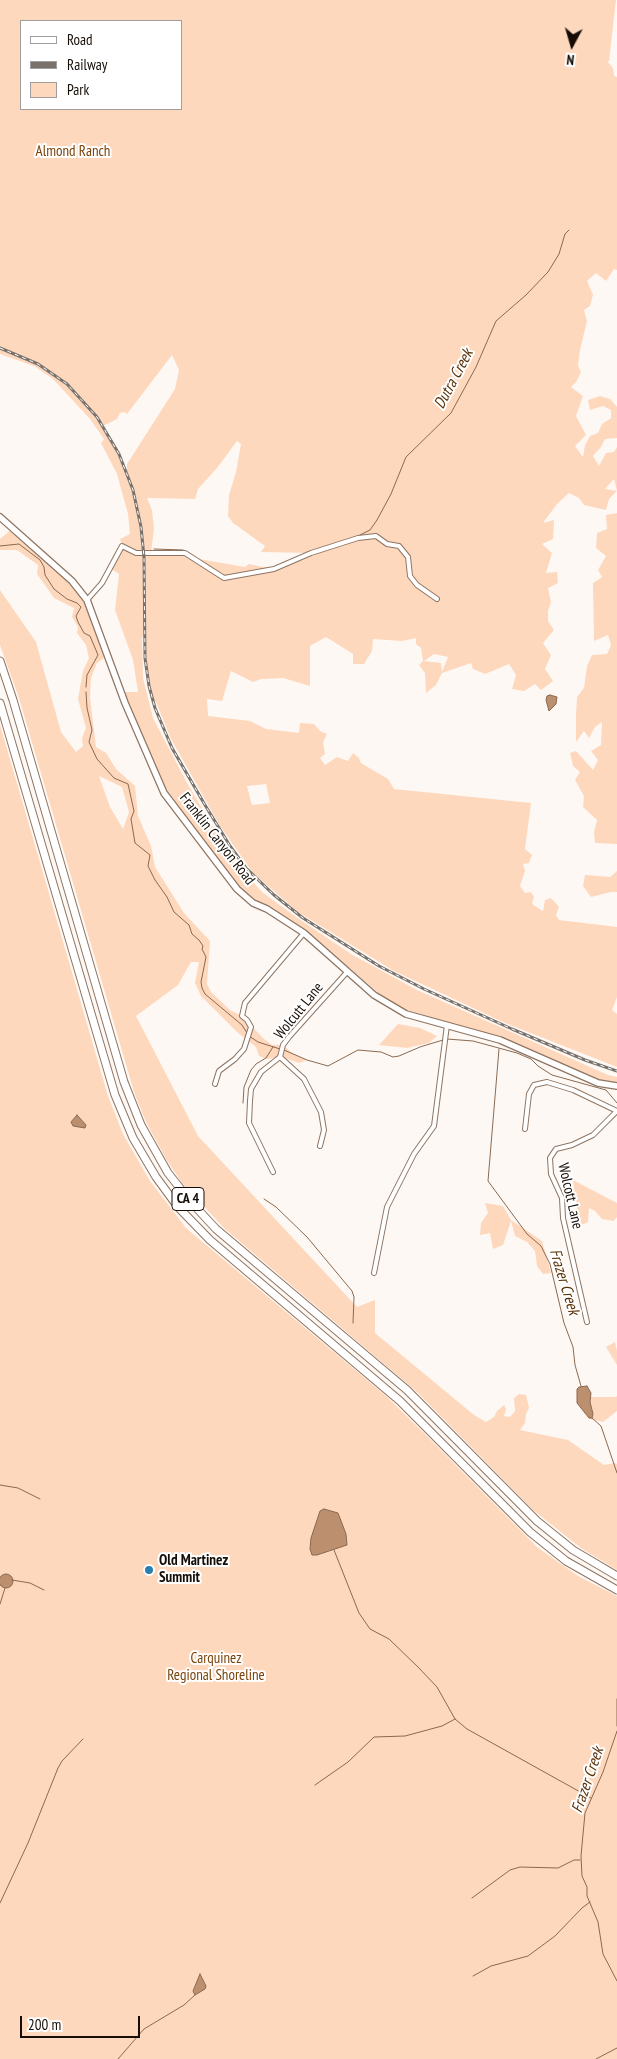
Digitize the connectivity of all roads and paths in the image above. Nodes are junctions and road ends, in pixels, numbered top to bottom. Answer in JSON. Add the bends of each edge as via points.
{"nodes":[{"id":1,"x":0,"y":517,"type":"edge"},
{"id":2,"x":437,"y":599,"type":"dead end"},
{"id":3,"x":87,"y":600,"type":"junction"},
{"id":4,"x":0,"y":661,"type":"edge"},
{"id":5,"x":0,"y":703,"type":"edge"},
{"id":6,"x":304,"y":933,"type":"junction"},
{"id":7,"x":348,"y":971,"type":"junction"},
{"id":8,"x":447,"y":1025,"type":"junction"},
{"id":9,"x":280,"y":1057,"type":"junction"},
{"id":10,"x":215,"y":1084,"type":"dead end"},
{"id":11,"x":617,"y":1086,"type":"edge"},
{"id":12,"x":617,"y":1111,"type":"edge"},
{"id":13,"x":525,"y":1129,"type":"dead end"},
{"id":14,"x":320,"y":1146,"type":"dead end"},
{"id":15,"x":274,"y":1172,"type":"dead end"},
{"id":16,"x":374,"y":1273,"type":"dead end"},
{"id":17,"x":587,"y":1322,"type":"dead end"},
{"id":18,"x":617,"y":1576,"type":"edge"},
{"id":19,"x":617,"y":1590,"type":"edge"}],
"edges":[{"from":1,"to":3,"type":"street","name":"Franklin Canyon Road","via":[[72,581]]},
{"from":2,"to":3,"type":"street","via":[[410,576],[408,557],[399,546],[387,544],[376,536],[358,538],[274,569],[224,578],[185,553],[136,553],[122,546],[102,583]]},
{"from":3,"to":6,"type":"street","name":"Franklin Canyon Road","via":[[125,703],[164,792],[237,889],[253,903]]},
{"from":4,"to":18,"type":"highway","number":"CA 4","via":[[127,1091],[145,1133],[168,1173],[216,1229],[407,1390],[537,1521],[573,1550]]},
{"from":5,"to":19,"type":"highway","number":"CA 4","via":[[115,1095],[133,1138],[156,1177],[204,1234],[400,1401],[530,1532],[574,1566]]},
{"from":6,"to":7,"type":"street","name":"Franklin Canyon Road"},
{"from":6,"to":10,"type":"street","via":[[245,1003],[242,1016],[251,1027],[244,1049],[219,1071]]},
{"from":7,"to":8,"type":"street","name":"Franklin Canyon Road","via":[[374,995],[406,1014]]},
{"from":7,"to":9,"type":"street","name":"Wolcutt Lane","via":[[283,1045]]},
{"from":8,"to":11,"type":"street","name":"Franklin Canyon Road","via":[[500,1040],[598,1083]]},
{"from":8,"to":16,"type":"street","via":[[434,1126],[414,1154],[387,1207]]},
{"from":9,"to":14,"type":"street","name":"Wolcutt Lane","via":[[304,1080],[321,1112],[324,1130]]},
{"from":9,"to":15,"type":"street","via":[[260,1072],[251,1089],[250,1101],[249,1123]]},
{"from":12,"to":13,"type":"street","via":[[574,1090],[548,1082],[534,1085],[529,1094]]},
{"from":12,"to":17,"type":"street","name":"Wolcott Lane","via":[[593,1135],[556,1149],[550,1158],[551,1174],[562,1198],[563,1218]]}]}
